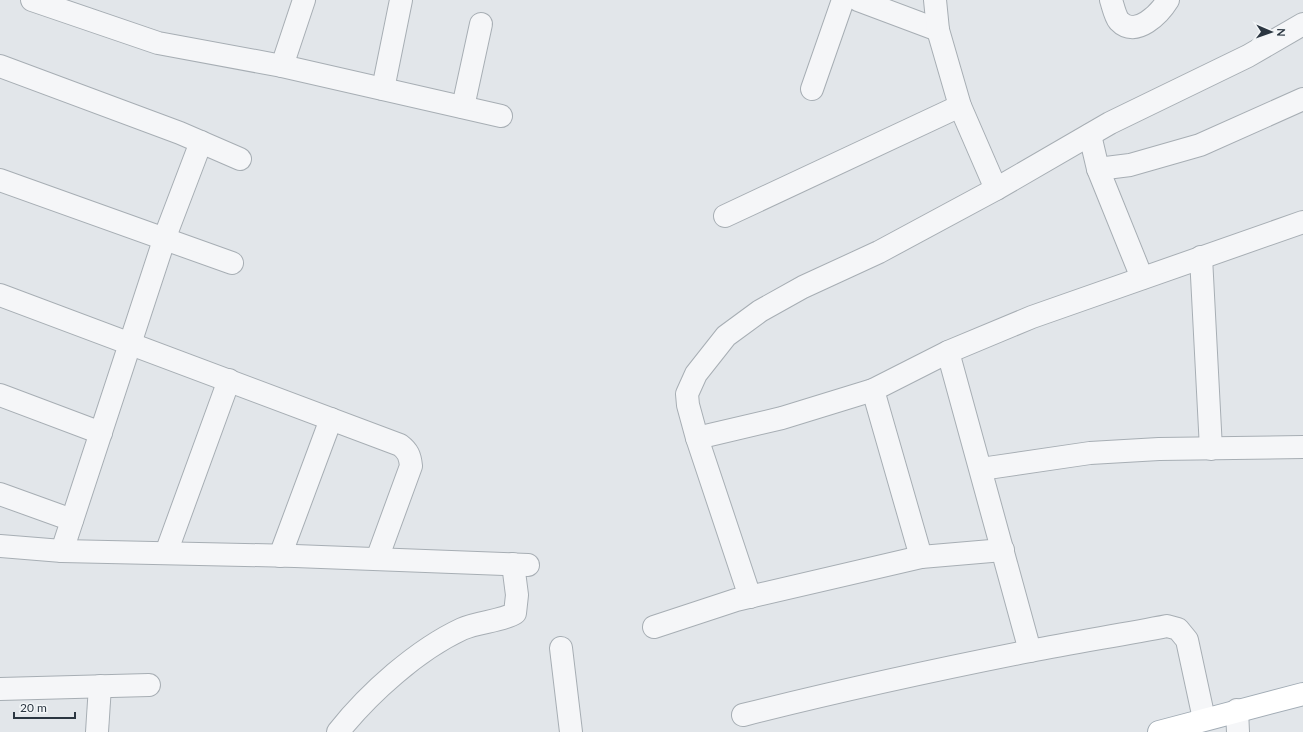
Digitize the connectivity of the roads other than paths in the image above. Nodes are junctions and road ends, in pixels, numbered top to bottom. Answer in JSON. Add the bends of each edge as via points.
{"nodes":[{"id":1,"x":32,"y":0,"type":"edge"},
{"id":2,"x":304,"y":0,"type":"edge"},
{"id":3,"x":401,"y":0,"type":"edge"},
{"id":4,"x":843,"y":0,"type":"edge"},
{"id":5,"x":858,"y":0,"type":"edge"},
{"id":6,"x":935,"y":0,"type":"edge"},
{"id":7,"x":1112,"y":0,"type":"edge"},
{"id":8,"x":1168,"y":0,"type":"edge"},
{"id":9,"x":481,"y":24,"type":"dead end"},
{"id":10,"x":1303,"y":24,"type":"edge"},
{"id":11,"x":938,"y":30,"type":"junction"},
{"id":12,"x":0,"y":66,"type":"edge"},
{"id":13,"x":282,"y":66,"type":"junction"},
{"id":14,"x":383,"y":89,"type":"junction"},
{"id":15,"x":812,"y":89,"type":"dead end"},
{"id":16,"x":1303,"y":99,"type":"edge"},
{"id":17,"x":960,"y":106,"type":"junction"},
{"id":18,"x":463,"y":107,"type":"junction"},
{"id":19,"x":501,"y":116,"type":"dead end"},
{"id":20,"x":1090,"y":135,"type":"junction"},
{"id":21,"x":201,"y":142,"type":"junction"},
{"id":22,"x":240,"y":159,"type":"dead end"},
{"id":23,"x":1098,"y":169,"type":"junction"},
{"id":24,"x":0,"y":180,"type":"edge"},
{"id":25,"x":996,"y":189,"type":"junction"},
{"id":26,"x":725,"y":216,"type":"dead end"},
{"id":27,"x":1303,"y":222,"type":"edge"},
{"id":28,"x":165,"y":239,"type":"junction"},
{"id":29,"x":1201,"y":257,"type":"junction"},
{"id":30,"x":232,"y":263,"type":"dead end"},
{"id":31,"x":1142,"y":278,"type":"junction"},
{"id":32,"x":0,"y":295,"type":"edge"},
{"id":33,"x":130,"y":343,"type":"junction"},
{"id":34,"x":948,"y":352,"type":"junction"},
{"id":35,"x":229,"y":380,"type":"junction"},
{"id":36,"x":874,"y":390,"type":"junction"},
{"id":37,"x":0,"y":395,"type":"edge"},
{"id":38,"x":332,"y":419,"type":"junction"},
{"id":39,"x":100,"y":433,"type":"junction"},
{"id":40,"x":697,"y":438,"type":"junction"},
{"id":41,"x":1303,"y":447,"type":"edge"},
{"id":42,"x":1211,"y":449,"type":"junction"},
{"id":43,"x":980,"y":469,"type":"junction"},
{"id":44,"x":0,"y":494,"type":"edge"},
{"id":45,"x":72,"y":520,"type":"junction"},
{"id":46,"x":0,"y":546,"type":"edge"},
{"id":47,"x":1004,"y":550,"type":"junction"},
{"id":48,"x":62,"y":552,"type":"junction"},
{"id":49,"x":166,"y":554,"type":"junction"},
{"id":50,"x":280,"y":556,"type":"junction"},
{"id":51,"x":921,"y":556,"type":"junction"},
{"id":52,"x":377,"y":559,"type":"junction"},
{"id":53,"x":750,"y":596,"type":"junction"},
{"id":54,"x":654,"y":627,"type":"dead end"},
{"id":55,"x":561,"y":648,"type":"dead end"},
{"id":56,"x":1030,"y":651,"type":"junction"},
{"id":57,"x":149,"y":685,"type":"dead end"},
{"id":58,"x":100,"y":686,"type":"junction"},
{"id":59,"x":0,"y":689,"type":"edge"},
{"id":60,"x":1303,"y":694,"type":"edge"},
{"id":61,"x":1237,"y":710,"type":"junction"},
{"id":62,"x":743,"y":715,"type":"dead end"},
{"id":63,"x":1204,"y":720,"type":"junction"},
{"id":64,"x":342,"y":730,"type":"edge"},
{"id":65,"x":97,"y":732,"type":"edge"},
{"id":66,"x":571,"y":732,"type":"edge"},
{"id":67,"x":1159,"y":732,"type":"edge"},
{"id":68,"x":1238,"y":732,"type":"edge"}],
"edges":[{"from":1,"to":13,"type":"street","via":[[158,43]]},
{"from":2,"to":13,"type":"street"},
{"from":3,"to":14,"type":"street"},
{"from":4,"to":15,"type":"street"},
{"from":5,"to":11,"type":"street"},
{"from":6,"to":11,"type":"street"},
{"from":7,"to":8,"type":"street","via":[[1119,20],[1133,26],[1147,22],[1160,13]]},
{"from":9,"to":18,"type":"street"},
{"from":10,"to":20,"type":"street","via":[[1248,56]]},
{"from":11,"to":17,"type":"street"},
{"from":12,"to":21,"type":"street"},
{"from":13,"to":14,"type":"street"},
{"from":14,"to":18,"type":"street"},
{"from":16,"to":23,"type":"street","via":[[1200,145],[1130,165]]},
{"from":17,"to":25,"type":"street"},
{"from":17,"to":26,"type":"street"},
{"from":18,"to":19,"type":"street"},
{"from":20,"to":23,"type":"street"},
{"from":20,"to":25,"type":"street"},
{"from":21,"to":22,"type":"street"},
{"from":21,"to":28,"type":"street"},
{"from":23,"to":31,"type":"street"},
{"from":24,"to":28,"type":"street"},
{"from":25,"to":40,"type":"street","via":[[879,252],[803,287],[726,336],[696,374],[687,394]]},
{"from":27,"to":29,"type":"street"},
{"from":28,"to":30,"type":"street"},
{"from":28,"to":33,"type":"street"},
{"from":29,"to":31,"type":"street"},
{"from":29,"to":42,"type":"street"},
{"from":31,"to":34,"type":"street","via":[[1032,317]]},
{"from":32,"to":33,"type":"street"},
{"from":33,"to":35,"type":"street"},
{"from":33,"to":39,"type":"street"},
{"from":34,"to":36,"type":"street"},
{"from":34,"to":43,"type":"street"},
{"from":35,"to":38,"type":"street"},
{"from":35,"to":49,"type":"street"},
{"from":36,"to":40,"type":"street","via":[[782,418]]},
{"from":36,"to":51,"type":"street"},
{"from":37,"to":39,"type":"street"},
{"from":38,"to":50,"type":"street"},
{"from":38,"to":52,"type":"street","via":[[400,446],[406,449],[410,456],[411,466]]},
{"from":39,"to":45,"type":"street"},
{"from":40,"to":53,"type":"street"},
{"from":41,"to":42,"type":"street"},
{"from":42,"to":43,"type":"street","via":[[1090,453]]},
{"from":43,"to":47,"type":"street"},
{"from":44,"to":45,"type":"street"},
{"from":45,"to":48,"type":"street"},
{"from":46,"to":48,"type":"street"},
{"from":47,"to":51,"type":"street"},
{"from":47,"to":56,"type":"street"},
{"from":48,"to":49,"type":"street"},
{"from":49,"to":50,"type":"street"},
{"from":50,"to":52,"type":"street"},
{"from":51,"to":53,"type":"street"},
{"from":52,"to":64,"type":"street","via":[[521,564],[514,613],[471,625],[446,637],[398,672]]},
{"from":53,"to":54,"type":"street"},
{"from":55,"to":66,"type":"street"},
{"from":56,"to":62,"type":"street","via":[[812,697]]},
{"from":56,"to":63,"type":"street","via":[[1166,626],[1178,629],[1187,640]]},
{"from":57,"to":58,"type":"street"},
{"from":58,"to":59,"type":"street"},
{"from":58,"to":65,"type":"street"},
{"from":60,"to":61,"type":"main road"},
{"from":61,"to":63,"type":"main road"},
{"from":61,"to":68,"type":"street"},
{"from":63,"to":67,"type":"main road"}]}
